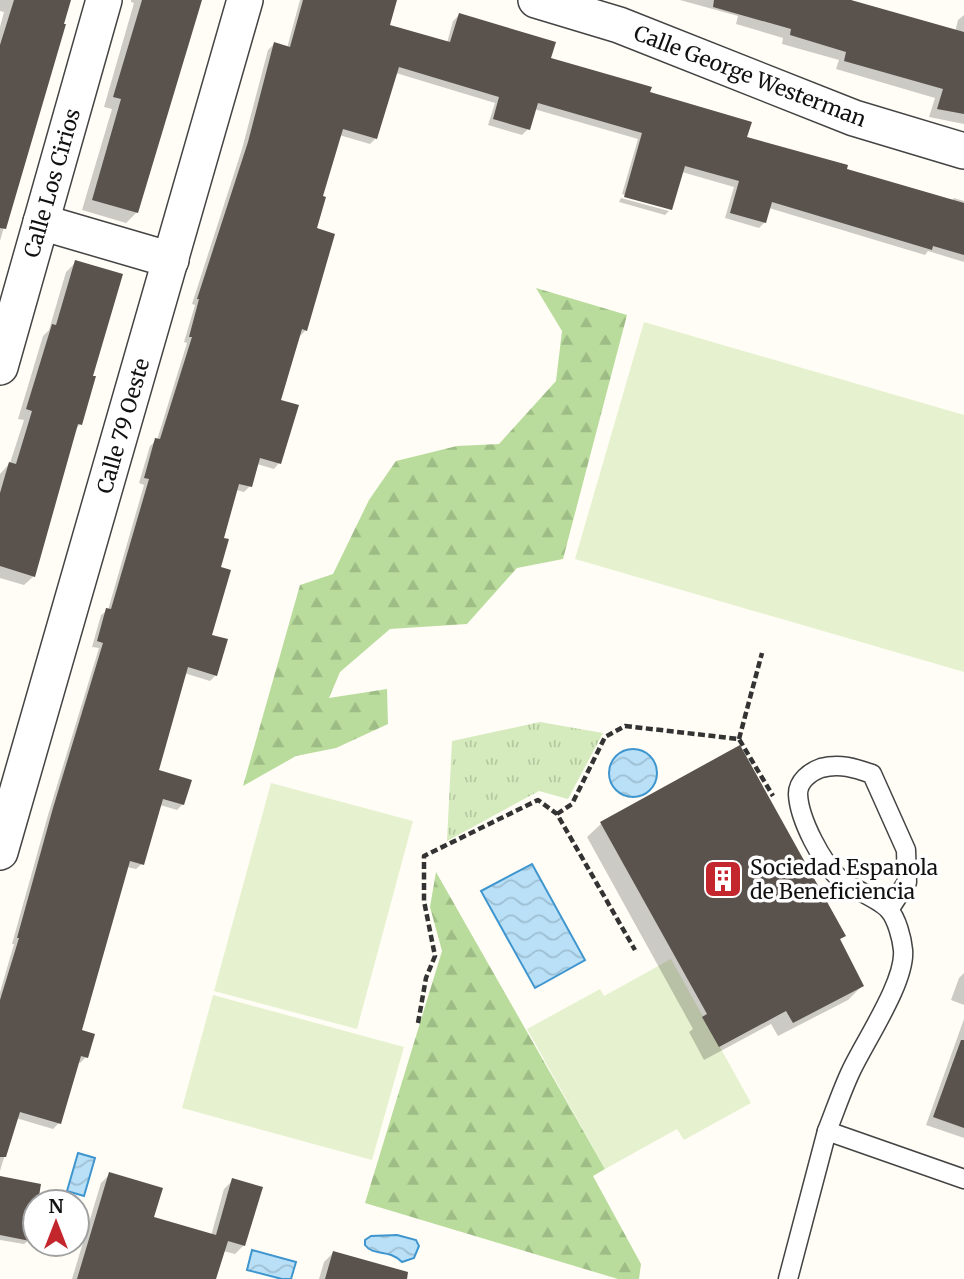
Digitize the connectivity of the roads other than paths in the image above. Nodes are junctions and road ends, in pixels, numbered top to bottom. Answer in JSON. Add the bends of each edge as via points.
{"nodes":[{"id":1,"x":104,"y":0,"type":"edge"},
{"id":2,"x":245,"y":0,"type":"edge"},
{"id":3,"x":536,"y":0,"type":"edge"},
{"id":4,"x":964,"y":151,"type":"edge"},
{"id":5,"x":41,"y":222,"type":"junction"},
{"id":6,"x":171,"y":260,"type":"junction"},
{"id":7,"x":0,"y":367,"type":"edge"},
{"id":8,"x":0,"y":852,"type":"edge"},
{"id":9,"x":889,"y":910,"type":"junction"},
{"id":10,"x":827,"y":1130,"type":"junction"},
{"id":11,"x":964,"y":1179,"type":"edge"},
{"id":12,"x":788,"y":1279,"type":"edge"}],
"edges":[{"from":1,"to":5,"type":"street","name":"Calle Los Cirios"},
{"from":2,"to":6,"type":"street","name":"Calle 79 Oeste"},
{"from":3,"to":4,"type":"street","name":"Calle George Westerman","via":[[619,25],[853,118]]},
{"from":5,"to":6,"type":"street"},
{"from":5,"to":7,"type":"street","name":"Calle Los Cirios"},
{"from":6,"to":8,"type":"street","name":"Calle 79 Oeste"},
{"from":9,"to":9,"type":"lane","via":[[907,881],[906,850],[872,774],[833,765],[813,771],[798,792],[804,819],[825,862],[841,879]]},
{"from":9,"to":10,"type":"lane","via":[[904,952],[898,980],[850,1073]]},
{"from":10,"to":11,"type":"lane"},
{"from":10,"to":12,"type":"lane"}]}
